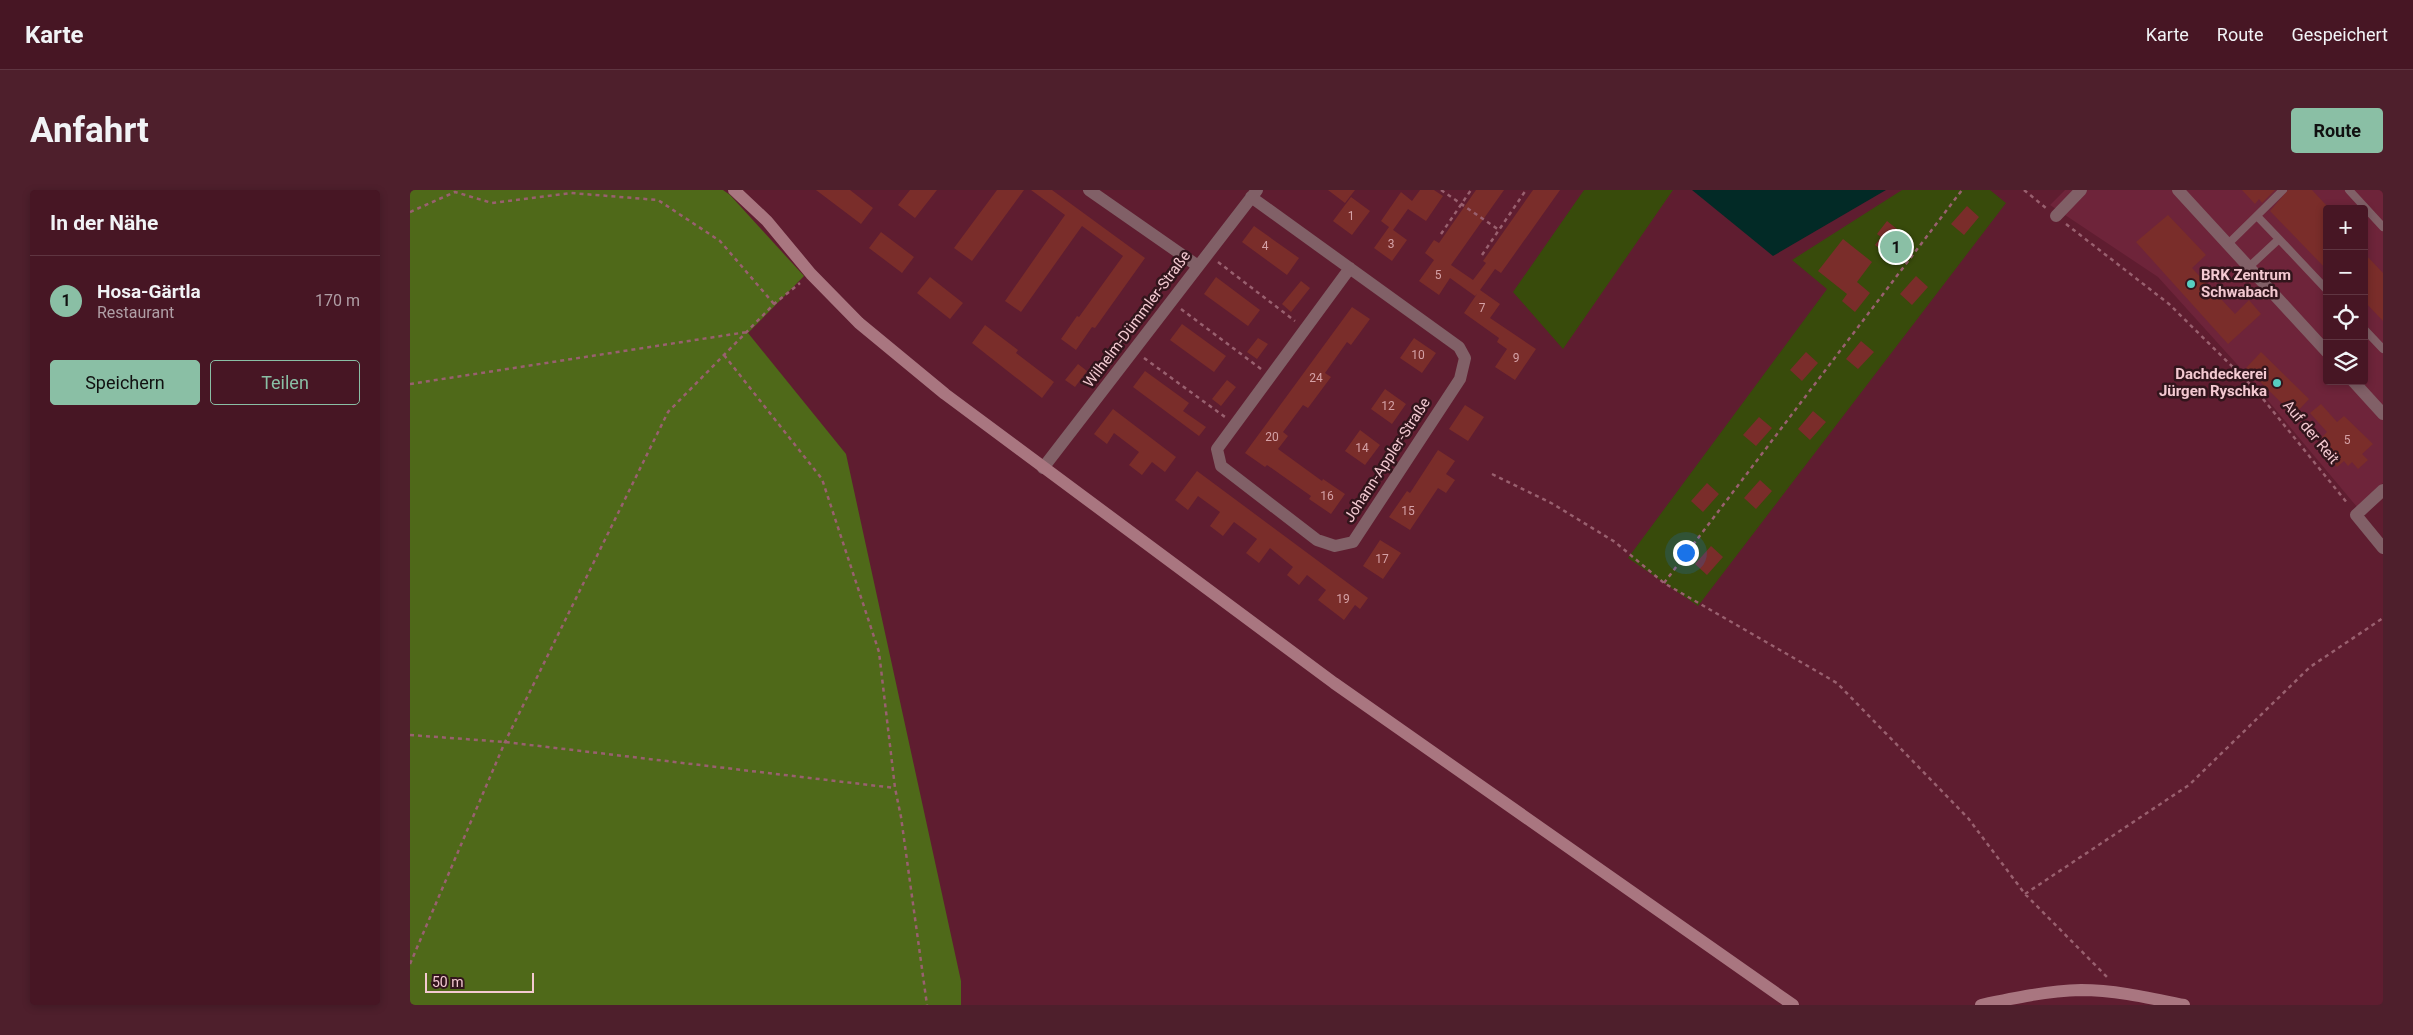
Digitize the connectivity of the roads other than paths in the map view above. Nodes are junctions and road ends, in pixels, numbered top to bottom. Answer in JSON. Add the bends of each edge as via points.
{"nodes":[{"id":1,"x":734,"y":190,"type":"edge"},
{"id":2,"x":1090,"y":190,"type":"edge"},
{"id":3,"x":2081,"y":190,"type":"edge"},
{"id":4,"x":2178,"y":190,"type":"edge"},
{"id":5,"x":2283,"y":190,"type":"edge"},
{"id":6,"x":2348,"y":190,"type":"edge"},
{"id":7,"x":1254,"y":194,"type":"edge"},
{"id":8,"x":2056,"y":216,"type":"road end"},
{"id":9,"x":2257,"y":216,"type":"junction"},
{"id":10,"x":2383,"y":227,"type":"edge"},
{"id":11,"x":2279,"y":239,"type":"junction"},
{"id":12,"x":2229,"y":243,"type":"junction"},
{"id":13,"x":1198,"y":266,"type":"junction"},
{"id":14,"x":2250,"y":266,"type":"junction"},
{"id":15,"x":1350,"y":268,"type":"junction"},
{"id":16,"x":2323,"y":286,"type":"edge"},
{"id":17,"x":2368,"y":334,"type":"edge"},
{"id":18,"x":2323,"y":348,"type":"edge"},
{"id":19,"x":2383,"y":349,"type":"edge"},
{"id":20,"x":2358,"y":385,"type":"edge"},
{"id":21,"x":2383,"y":414,"type":"edge"},
{"id":22,"x":1044,"y":468,"type":"junction"},
{"id":23,"x":2383,"y":490,"type":"edge"},
{"id":24,"x":2383,"y":548,"type":"edge"},
{"id":25,"x":1793,"y":1005,"type":"edge"},
{"id":26,"x":1981,"y":1005,"type":"edge"},
{"id":27,"x":2184,"y":1005,"type":"edge"}],
"edges":[{"from":1,"to":22,"type":"main road","via":[[767,221],[811,274],[859,323],[902,360]]},
{"from":2,"to":13,"type":"street"},
{"from":3,"to":8,"type":"street"},
{"from":4,"to":12,"type":"street"},
{"from":5,"to":9,"type":"lane"},
{"from":6,"to":10,"type":"lane"},
{"from":7,"to":13,"type":"street","name":"Wilhelm-Dümmler-Straße"},
{"from":7,"to":15,"type":"street","name":"Johann-Appler-Straße"},
{"from":9,"to":11,"type":"lane"},
{"from":9,"to":12,"type":"lane"},
{"from":11,"to":14,"type":"lane"},
{"from":11,"to":16,"type":"lane"},
{"from":12,"to":14,"type":"street"},
{"from":13,"to":22,"type":"street","name":"Wilhelm-Dümmler-Straße"},
{"from":14,"to":18,"type":"street"},
{"from":15,"to":15,"type":"street","name":"Johann-Appler-Straße","via":[[1217,448],[1221,466],[1317,540],[1335,546],[1353,542],[1460,379],[1466,358],[1459,347]]},
{"from":17,"to":19,"type":"lane"},
{"from":20,"to":21,"type":"street"},
{"from":22,"to":25,"type":"main road","via":[[1334,683]]},
{"from":23,"to":24,"type":"street","via":[[2356,515]]},
{"from":26,"to":27,"type":"main road","via":[[2028,995],[2081,990]]}]}
